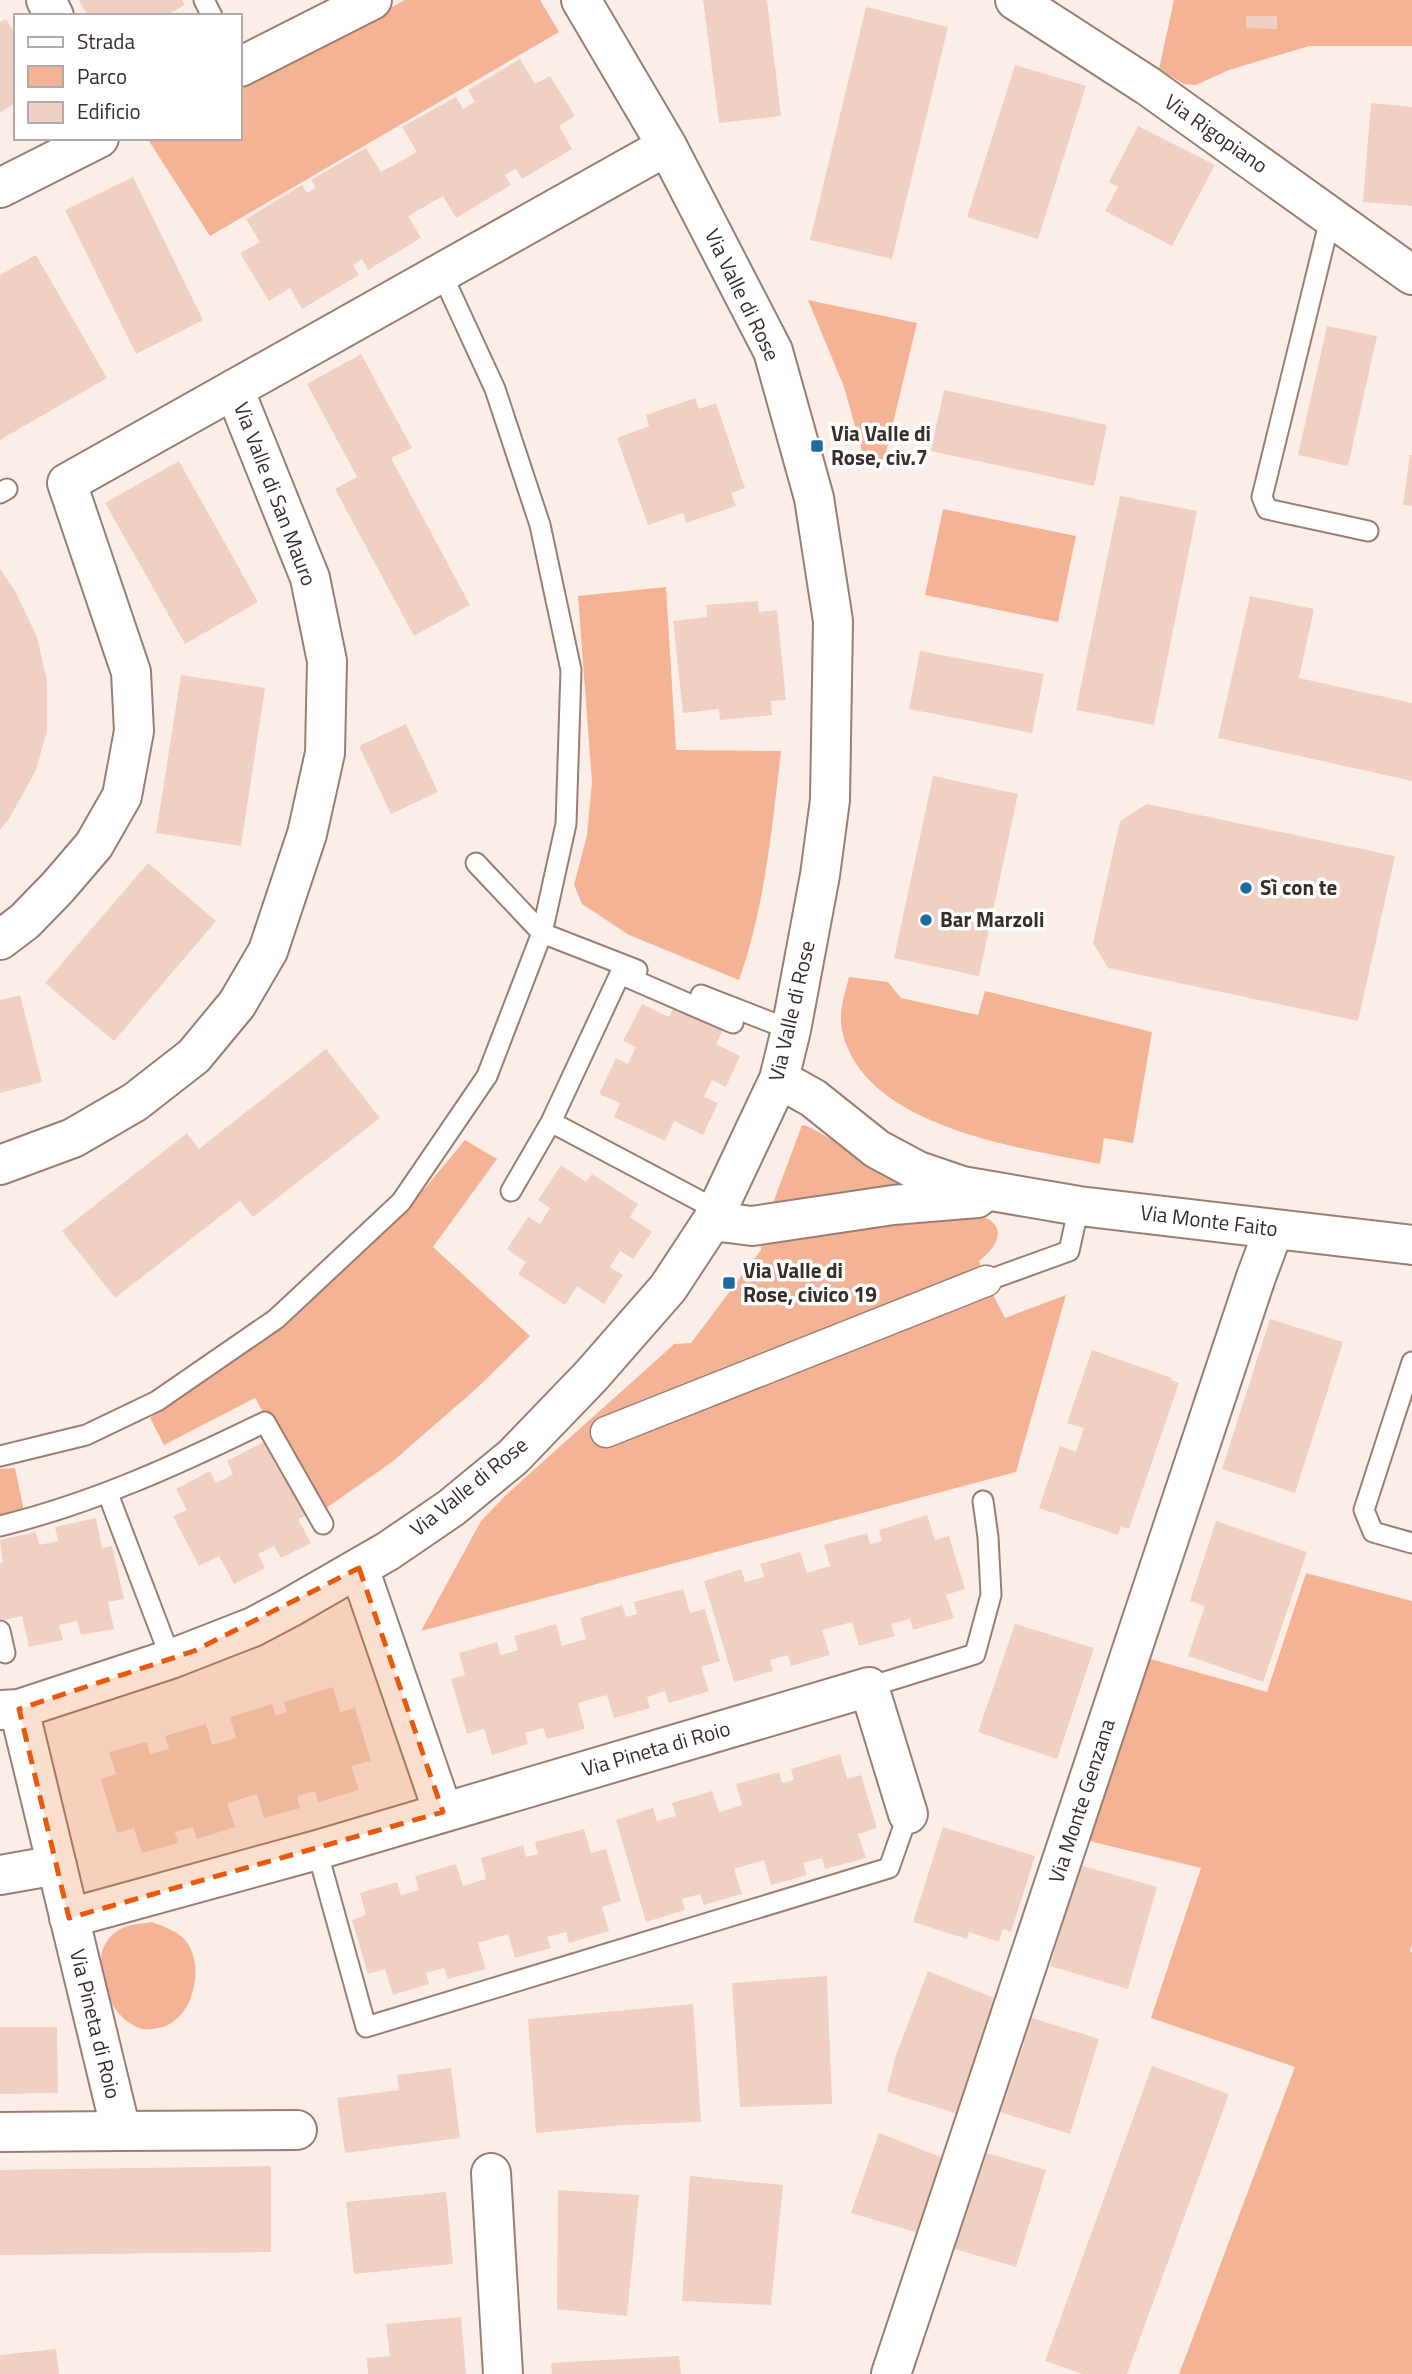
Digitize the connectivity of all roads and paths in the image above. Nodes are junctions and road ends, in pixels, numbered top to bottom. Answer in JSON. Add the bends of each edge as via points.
{"nodes":[{"id":1,"x":372,"y":0,"type":"edge"},
{"id":2,"x":581,"y":0,"type":"edge"},
{"id":3,"x":1015,"y":0,"type":"edge"},
{"id":4,"x":242,"y":66,"type":"edge"},
{"id":5,"x":95,"y":140,"type":"edge"},
{"id":6,"x":667,"y":146,"type":"junction"},
{"id":7,"x":0,"y":188,"type":"edge"},
{"id":8,"x":1331,"y":215,"type":"junction"},
{"id":9,"x":441,"y":272,"type":"junction"},
{"id":10,"x":1412,"y":275,"type":"edge"},
{"id":11,"x":234,"y":388,"type":"junction"},
{"id":12,"x":1368,"y":531,"type":"dead end"},
{"id":13,"x":476,"y":863,"type":"dead end"},
{"id":14,"x":542,"y":933,"type":"junction"},
{"id":15,"x":0,"y":940,"type":"edge"},
{"id":16,"x":733,"y":1023,"type":"dead end"},
{"id":17,"x":791,"y":1030,"type":"junction"},
{"id":18,"x":779,"y":1079,"type":"junction"},
{"id":19,"x":551,"y":1122,"type":"junction"},
{"id":20,"x":0,"y":1165,"type":"edge"},
{"id":21,"x":511,"y":1191,"type":"dead end"},
{"id":22,"x":1007,"y":1195,"type":"junction"},
{"id":23,"x":1079,"y":1206,"type":"junction"},
{"id":24,"x":714,"y":1215,"type":"junction"},
{"id":25,"x":1274,"y":1229,"type":"junction"},
{"id":26,"x":1412,"y":1245,"type":"edge"},
{"id":27,"x":986,"y":1281,"type":"joint"},
{"id":28,"x":1412,"y":1362,"type":"edge"},
{"id":29,"x":606,"y":1433,"type":"dead end"},
{"id":30,"x":0,"y":1456,"type":"edge"},
{"id":31,"x":108,"y":1494,"type":"junction"},
{"id":32,"x":982,"y":1501,"type":"dead end"},
{"id":33,"x":323,"y":1524,"type":"dead end"},
{"id":34,"x":0,"y":1527,"type":"edge"},
{"id":35,"x":1412,"y":1543,"type":"edge"},
{"id":36,"x":359,"y":1568,"type":"junction"},
{"id":37,"x":0,"y":1631,"type":"edge"},
{"id":38,"x":5,"y":1653,"type":"dead end"},
{"id":39,"x":171,"y":1659,"type":"junction"},
{"id":40,"x":869,"y":1687,"type":"junction"},
{"id":41,"x":10,"y":1710,"type":"edge"},
{"id":42,"x":443,"y":1812,"type":"junction"},
{"id":43,"x":908,"y":1814,"type":"joint"},
{"id":44,"x":317,"y":1850,"type":"junction"},
{"id":45,"x":57,"y":1865,"type":"junction"},
{"id":46,"x":0,"y":1875,"type":"edge"},
{"id":47,"x":69,"y":1918,"type":"junction"},
{"id":48,"x":297,"y":2130,"type":"dead end"},
{"id":49,"x":121,"y":2131,"type":"junction"},
{"id":50,"x":0,"y":2133,"type":"edge"},
{"id":51,"x":491,"y":2173,"type":"dead end"},
{"id":52,"x":503,"y":2374,"type":"edge"},
{"id":53,"x":891,"y":2374,"type":"edge"}],
"edges":[{"from":1,"to":4,"type":"street"},
{"from":2,"to":6,"type":"street","name":"Via Valle di Rose"},
{"from":3,"to":8,"type":"street","name":"Via Rigopiano","via":[[1148,86]]},
{"from":5,"to":7,"type":"street"},
{"from":6,"to":9,"type":"street","name":"Via Valle di San Mauro"},
{"from":6,"to":17,"type":"street","name":"Via Valle di Rose","via":[[773,351],[814,498],[833,621],[830,800]]},
{"from":8,"to":10,"type":"street","name":"Via Rigopiano"},
{"from":8,"to":12,"type":"lane","via":[[1262,497],[1266,509]]},
{"from":9,"to":11,"type":"street","name":"Via Valle di San Mauro"},
{"from":9,"to":14,"type":"lane","via":[[508,426],[540,525],[571,670],[566,824]]},
{"from":11,"to":15,"type":"street","name":"Via Valle di San Mauro","via":[[67,483],[131,672],[134,731],[122,796],[94,845],[33,913]]},
{"from":11,"to":20,"type":"street","name":"Via Valle di San Mauro","via":[[310,578],[327,661],[325,753],[307,834],[268,951],[237,1004],[194,1056],[135,1102],[73,1138]]},
{"from":13,"to":14,"type":"lane"},
{"from":14,"to":17,"type":"lane"},
{"from":14,"to":30,"type":"lane","via":[[487,1076],[401,1202],[276,1319],[157,1401],[86,1435]]},
{"from":16,"to":19,"type":"lane","via":[[620,974]]},
{"from":17,"to":18,"type":"street","name":"Via Valle di Rose"},
{"from":18,"to":22,"type":"street","name":"Via Monte Faito","via":[[813,1098],[877,1149],[918,1171]]},
{"from":18,"to":24,"type":"street","name":"Via Valle di Rose"},
{"from":19,"to":21,"type":"lane"},
{"from":19,"to":24,"type":"lane"},
{"from":22,"to":23,"type":"street","name":"Via Monte Faito"},
{"from":22,"to":24,"type":"street","name":"Via Monte Faito","via":[[893,1205],[752,1226]]},
{"from":23,"to":25,"type":"street","name":"Via Monte Faito"},
{"from":23,"to":27,"type":"lane","via":[[1069,1251]]},
{"from":24,"to":36,"type":"street","name":"Via Valle di Rose","via":[[668,1288],[513,1457],[451,1508]]},
{"from":25,"to":26,"type":"street","name":"Via Monte Faito"},
{"from":25,"to":53,"type":"street","name":"Via Monte Genzana"},
{"from":27,"to":29,"type":"street"},
{"from":28,"to":35,"type":"lane","via":[[1364,1510],[1373,1532]]},
{"from":31,"to":33,"type":"lane","via":[[265,1422]]},
{"from":31,"to":34,"type":"lane"},
{"from":31,"to":39,"type":"lane"},
{"from":32,"to":40,"type":"lane","name":"Via Pineta di Roio","via":[[991,1595],[975,1654]]},
{"from":36,"to":39,"type":"street","name":"Via Valle di Rose","via":[[253,1627]]},
{"from":36,"to":42,"type":"street"},
{"from":37,"to":38,"type":"lane"},
{"from":39,"to":41,"type":"street","name":"Via Valle di Rose"},
{"from":40,"to":42,"type":"street","name":"Via Pineta di Roio"},
{"from":40,"to":43,"type":"street"},
{"from":41,"to":45,"type":"street","name":"Via Pineta di Roio"},
{"from":42,"to":44,"type":"street","name":"Via Pineta di Roio"},
{"from":43,"to":44,"type":"lane","via":[[889,1868],[366,2027]]},
{"from":44,"to":47,"type":"street","name":"Via Pineta di Roio"},
{"from":45,"to":46,"type":"street"},
{"from":45,"to":47,"type":"street","name":"Via Pineta di Roio"},
{"from":47,"to":49,"type":"street","name":"Via Pineta di Roio"},
{"from":48,"to":49,"type":"street","name":"Via Pineta di Roio"},
{"from":49,"to":50,"type":"street","name":"Via Pineta di Roio"},
{"from":51,"to":52,"type":"street"}]}
